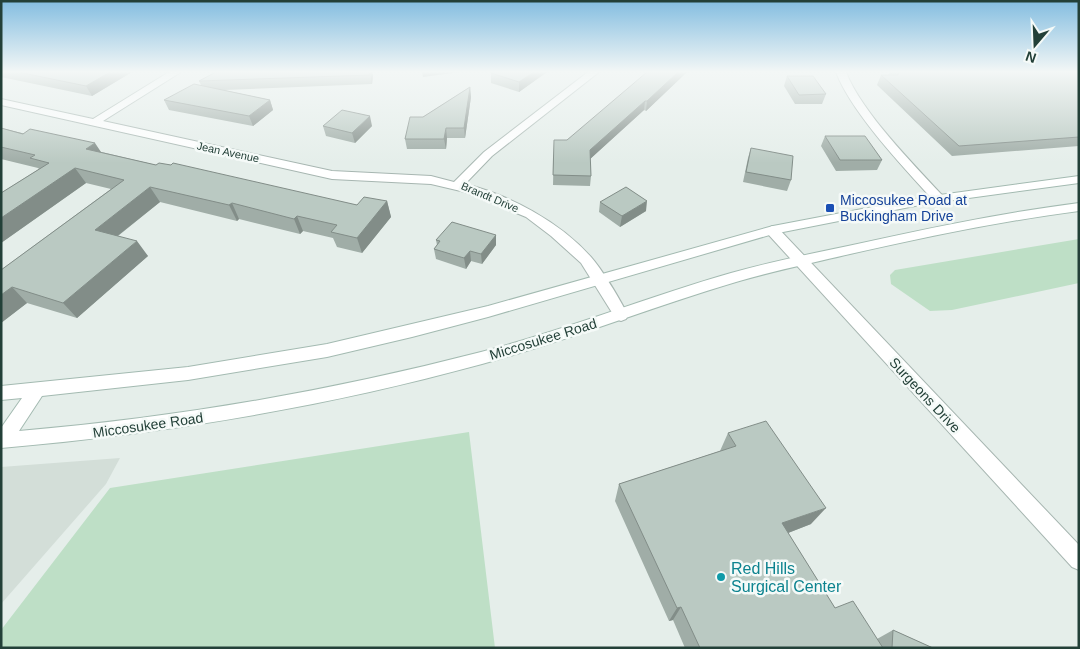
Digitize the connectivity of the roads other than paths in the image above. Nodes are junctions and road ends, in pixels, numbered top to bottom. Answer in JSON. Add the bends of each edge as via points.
{"nodes":[{"id":1,"x":2,"y":102,"type":"edge"},
{"id":2,"x":127,"y":102,"type":"edge"},
{"id":3,"x":555,"y":102,"type":"edge"},
{"id":4,"x":860,"y":102,"type":"edge"},
{"id":5,"x":95,"y":122,"type":"junction"},
{"id":6,"x":1079,"y":178,"type":"edge"},
{"id":7,"x":457,"y":186,"type":"junction"},
{"id":8,"x":938,"y":198,"type":"junction"},
{"id":9,"x":1079,"y":208,"type":"edge"},
{"id":10,"x":772,"y":230,"type":"junction"},
{"id":11,"x":799,"y":260,"type":"junction"},
{"id":12,"x":598,"y":280,"type":"junction"},
{"id":13,"x":621,"y":315,"type":"junction"},
{"id":14,"x":37,"y":390,"type":"junction"},
{"id":15,"x":1,"y":393,"type":"edge"},
{"id":16,"x":2,"y":440,"type":"edge"},
{"id":17,"x":1079,"y":560,"type":"edge"}],
"edges":[{"from":1,"to":5,"type":"street","name":"Jean Avenue"},
{"from":2,"to":5,"type":"street"},
{"from":3,"to":7,"type":"street","name":"Brandt Drive","via":[[488,154]]},
{"from":4,"to":8,"type":"street"},
{"from":5,"to":7,"type":"street","name":"Jean Avenue","via":[[332,175],[407,178]]},
{"from":6,"to":8,"type":"street"},
{"from":7,"to":12,"type":"street","name":"Brandt Drive","via":[[501,200],[530,214],[586,260]]},
{"from":8,"to":10,"type":"street"},
{"from":9,"to":11,"type":"street","name":"Miccosukee Road","via":[[970,224]]},
{"from":10,"to":11,"type":"street","name":"Surgeons Drive"},
{"from":10,"to":12,"type":"street"},
{"from":11,"to":13,"type":"street","name":"Miccosukee Road","via":[[717,282]]},
{"from":11,"to":17,"type":"street","name":"Surgeons Drive"},
{"from":12,"to":13,"type":"street","name":"Brandt Drive"},
{"from":12,"to":14,"type":"street","via":[[501,308],[280,359]]},
{"from":13,"to":16,"type":"street","name":"Miccosukee Road","via":[[484,358],[291,401],[94,433]]},
{"from":14,"to":15,"type":"street"},
{"from":14,"to":16,"type":"street"}]}
